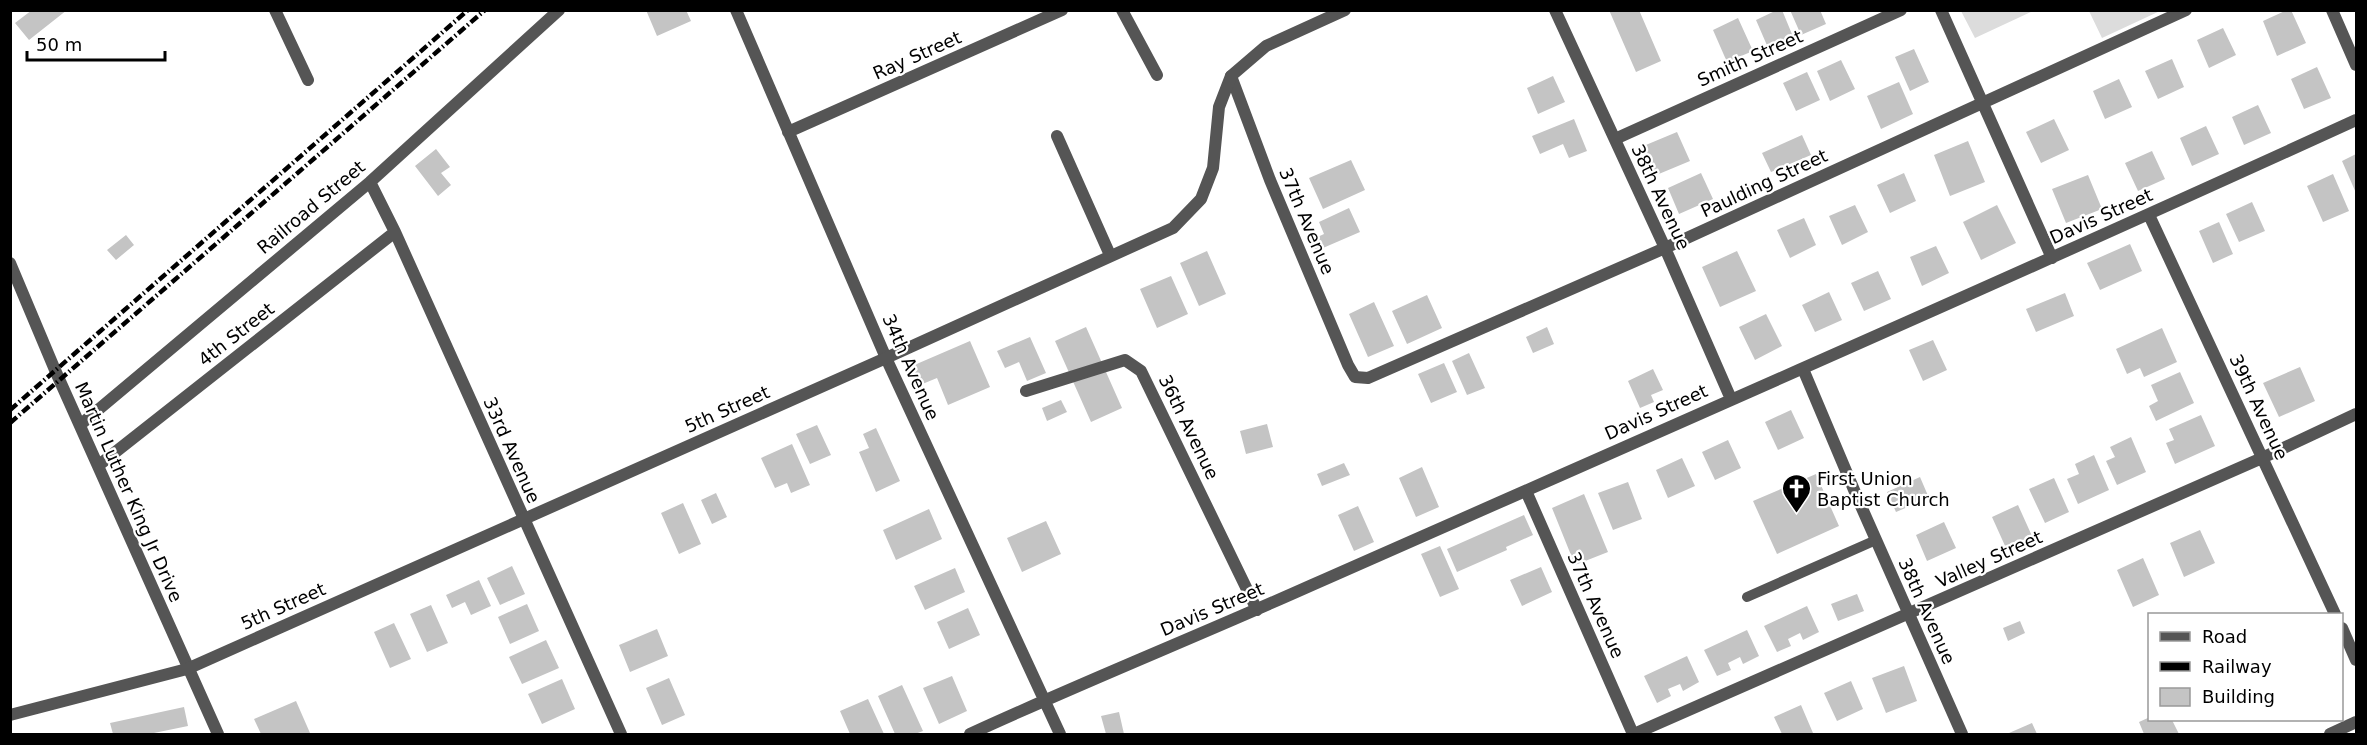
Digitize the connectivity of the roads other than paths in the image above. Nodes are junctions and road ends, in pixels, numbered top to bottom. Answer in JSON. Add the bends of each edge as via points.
{"nodes":[{"id":1,"x":275,"y":10,"type":"edge"},
{"id":2,"x":560,"y":10,"type":"edge"},
{"id":3,"x":736,"y":10,"type":"edge"},
{"id":4,"x":1062,"y":10,"type":"edge"},
{"id":5,"x":1122,"y":10,"type":"edge"},
{"id":6,"x":1346,"y":10,"type":"edge"},
{"id":7,"x":1555,"y":10,"type":"edge"},
{"id":8,"x":1901,"y":10,"type":"edge"},
{"id":9,"x":1941,"y":10,"type":"edge"},
{"id":10,"x":2186,"y":10,"type":"edge"},
{"id":11,"x":2332,"y":10,"type":"edge"},
{"id":12,"x":2356,"y":65,"type":"edge"},
{"id":13,"x":1157,"y":75,"type":"dead end"},
{"id":14,"x":1231,"y":76,"type":"junction"},
{"id":15,"x":308,"y":80,"type":"dead end"},
{"id":16,"x":1983,"y":102,"type":"junction"},
{"id":17,"x":2356,"y":120,"type":"edge"},
{"id":18,"x":788,"y":132,"type":"junction"},
{"id":19,"x":1056,"y":136,"type":"dead end"},
{"id":20,"x":1615,"y":139,"type":"junction"},
{"id":21,"x":370,"y":182,"type":"junction"},
{"id":22,"x":2149,"y":215,"type":"junction"},
{"id":23,"x":395,"y":232,"type":"junction"},
{"id":24,"x":1665,"y":248,"type":"junction"},
{"id":25,"x":1110,"y":255,"type":"junction"},
{"id":26,"x":2052,"y":258,"type":"junction"},
{"id":27,"x":10,"y":263,"type":"edge"},
{"id":28,"x":886,"y":358,"type":"junction"},
{"id":29,"x":1803,"y":369,"type":"junction"},
{"id":30,"x":1355,"y":377,"type":"joint"},
{"id":31,"x":1026,"y":391,"type":"dead end"},
{"id":32,"x":1731,"y":399,"type":"junction"},
{"id":33,"x":2356,"y":414,"type":"edge"},
{"id":34,"x":80,"y":424,"type":"junction"},
{"id":35,"x":2262,"y":458,"type":"junction"},
{"id":36,"x":99,"y":465,"type":"junction"},
{"id":37,"x":1526,"y":491,"type":"junction"},
{"id":38,"x":523,"y":519,"type":"junction"},
{"id":39,"x":1876,"y":540,"type":"junction"},
{"id":40,"x":1747,"y":597,"type":"dead end"},
{"id":41,"x":1257,"y":610,"type":"junction"},
{"id":42,"x":2334,"y":613,"type":"edge"},
{"id":43,"x":1909,"y":614,"type":"junction"},
{"id":44,"x":2343,"y":630,"type":"edge"},
{"id":45,"x":2356,"y":660,"type":"edge"},
{"id":46,"x":187,"y":669,"type":"junction"},
{"id":47,"x":1045,"y":700,"type":"junction"},
{"id":48,"x":10,"y":715,"type":"edge"},
{"id":49,"x":2356,"y":722,"type":"edge"},
{"id":50,"x":218,"y":735,"type":"edge"},
{"id":51,"x":621,"y":735,"type":"edge"},
{"id":52,"x":970,"y":735,"type":"edge"},
{"id":53,"x":1060,"y":735,"type":"edge"},
{"id":54,"x":1634,"y":735,"type":"edge"},
{"id":55,"x":1962,"y":735,"type":"edge"},
{"id":56,"x":2330,"y":735,"type":"edge"}],
"edges":[{"from":1,"to":15,"type":"street"},
{"from":2,"to":21,"type":"street","name":"Railroad Street"},
{"from":3,"to":18,"type":"street","name":"34th Avenue"},
{"from":4,"to":18,"type":"street","name":"Ray Street"},
{"from":5,"to":13,"type":"street"},
{"from":6,"to":14,"type":"street","name":"5th Street","via":[[1266,46]]},
{"from":7,"to":20,"type":"street","name":"38th Avenue"},
{"from":8,"to":20,"type":"street","name":"Smith Street"},
{"from":9,"to":16,"type":"street"},
{"from":10,"to":16,"type":"street","name":"Paulding Street"},
{"from":11,"to":12,"type":"street"},
{"from":14,"to":25,"type":"street","name":"5th Street","via":[[1219,107],[1212,168],[1201,199],[1173,228]]},
{"from":14,"to":30,"type":"street","name":"37th Avenue","via":[[1270,180]]},
{"from":16,"to":24,"type":"street","name":"Paulding Street"},
{"from":16,"to":26,"type":"street"},
{"from":17,"to":22,"type":"street","name":"Davis Street"},
{"from":18,"to":28,"type":"street","name":"34th Avenue"},
{"from":19,"to":25,"type":"street"},
{"from":20,"to":24,"type":"street","name":"38th Avenue"},
{"from":21,"to":23,"type":"street","name":"33rd Avenue"},
{"from":21,"to":34,"type":"street","name":"Railroad Street"},
{"from":22,"to":26,"type":"street","name":"Davis Street"},
{"from":22,"to":35,"type":"street","name":"39th Avenue"},
{"from":23,"to":36,"type":"street","name":"4th Street"},
{"from":23,"to":38,"type":"street","name":"33rd Avenue"},
{"from":24,"to":30,"type":"street","name":"Paulding Street","via":[[1368,378]]},
{"from":24,"to":32,"type":"street","name":"38th Avenue"},
{"from":25,"to":28,"type":"street","name":"5th Street"},
{"from":26,"to":29,"type":"street","name":"Davis Street"},
{"from":27,"to":34,"type":"street","name":"Martin Luther King Jr Drive"},
{"from":28,"to":38,"type":"street","name":"5th Street"},
{"from":28,"to":47,"type":"street","name":"34th Avenue"},
{"from":29,"to":32,"type":"street","name":"Davis Street"},
{"from":29,"to":39,"type":"street","name":"38th Avenue"},
{"from":31,"to":41,"type":"street","name":"36th Avenue","via":[[1125,360],[1141,371]]},
{"from":32,"to":37,"type":"street","name":"Davis Street"},
{"from":33,"to":35,"type":"street","name":"Valley Street"},
{"from":34,"to":36,"type":"street","name":"Martin Luther King Jr Drive"},
{"from":35,"to":42,"type":"street","name":"39th Avenue"},
{"from":35,"to":43,"type":"street","name":"Valley Street"},
{"from":36,"to":46,"type":"street","name":"Martin Luther King Jr Drive"},
{"from":37,"to":41,"type":"street","name":"Davis Street"},
{"from":37,"to":54,"type":"street","name":"37th Avenue"},
{"from":38,"to":46,"type":"street","name":"5th Street"},
{"from":38,"to":51,"type":"street","name":"33rd Avenue"},
{"from":39,"to":40,"type":"lane"},
{"from":39,"to":43,"type":"street","name":"38th Avenue"},
{"from":41,"to":47,"type":"street","name":"Davis Street"},
{"from":43,"to":54,"type":"street","name":"Valley Street"},
{"from":43,"to":55,"type":"street","name":"38th Avenue"},
{"from":44,"to":45,"type":"street"},
{"from":46,"to":48,"type":"street","name":"5th Street"},
{"from":46,"to":50,"type":"street","name":"Martin Luther King Jr Drive"},
{"from":47,"to":52,"type":"street","name":"Davis Street"},
{"from":47,"to":53,"type":"street","name":"34th Avenue"},
{"from":49,"to":56,"type":"street"}]}
